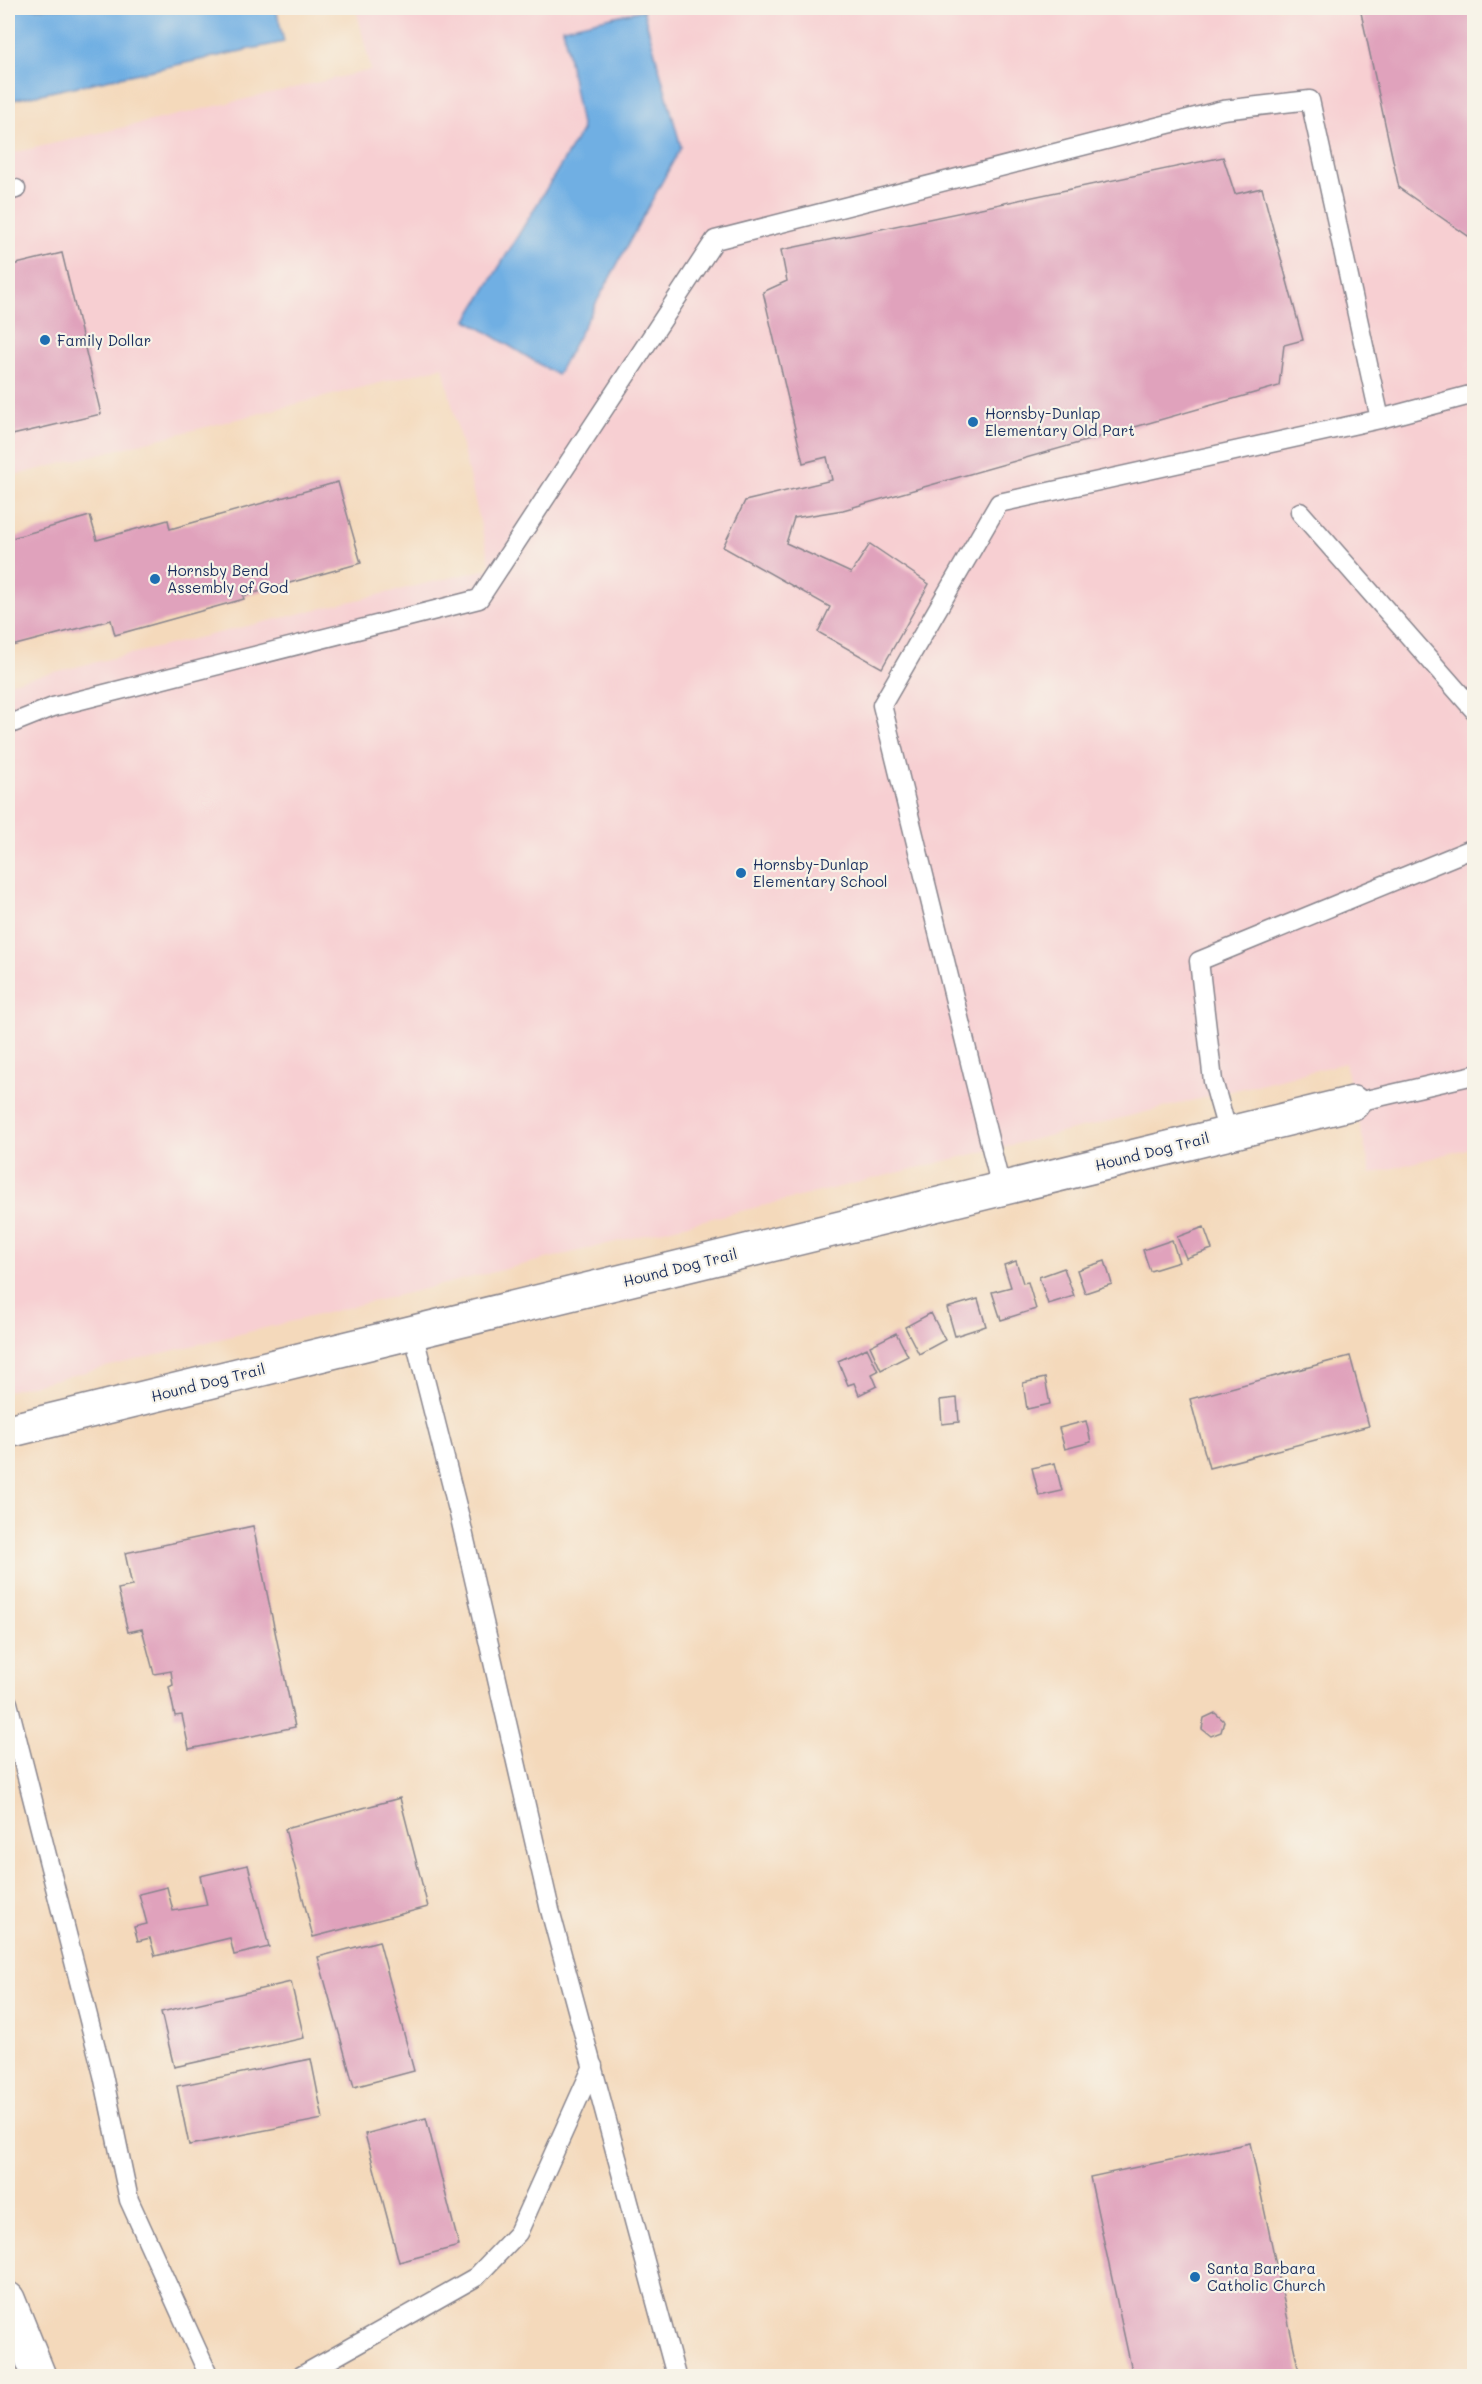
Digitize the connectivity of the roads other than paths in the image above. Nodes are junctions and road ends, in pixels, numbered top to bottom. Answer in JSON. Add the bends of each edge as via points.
{"nodes":[{"id":1,"x":1474,"y":394,"type":"edge"},
{"id":2,"x":1380,"y":420,"type":"junction"},
{"id":3,"x":1300,"y":512,"type":"dead end"},
{"id":4,"x":1474,"y":710,"type":"edge"},
{"id":5,"x":8,"y":725,"type":"edge"},
{"id":6,"x":1474,"y":848,"type":"edge"},
{"id":7,"x":1474,"y":1075,"type":"edge"},
{"id":8,"x":1353,"y":1103,"type":"joint"},
{"id":9,"x":1228,"y":1133,"type":"junction"},
{"id":10,"x":1001,"y":1188,"type":"junction"},
{"id":11,"x":413,"y":1332,"type":"junction"},
{"id":12,"x":8,"y":1431,"type":"edge"},
{"id":13,"x":8,"y":1703,"type":"edge"},
{"id":14,"x":593,"y":2066,"type":"junction"},
{"id":15,"x":8,"y":2299,"type":"edge"},
{"id":16,"x":39,"y":2376,"type":"edge"},
{"id":17,"x":209,"y":2376,"type":"edge"},
{"id":18,"x":302,"y":2376,"type":"edge"},
{"id":19,"x":676,"y":2376,"type":"edge"}],
"edges":[{"from":1,"to":2,"type":"lane"},
{"from":2,"to":5,"type":"lane","via":[[1310,100],[1223,110],[715,240],[479,599],[53,707]]},
{"from":2,"to":10,"type":"lane","via":[[999,503],[882,705]]},
{"from":3,"to":4,"type":"lane"},
{"from":6,"to":9,"type":"lane","via":[[1199,961],[1213,1081]]},
{"from":7,"to":8,"type":"lane"},
{"from":8,"to":9,"type":"street","name":"Hound Dog Trail"},
{"from":9,"to":10,"type":"street","name":"Hound Dog Trail"},
{"from":10,"to":11,"type":"street","name":"Hound Dog Trail"},
{"from":11,"to":12,"type":"street","name":"Hound Dog Trail"},
{"from":11,"to":14,"type":"lane","via":[[550,1910]]},
{"from":13,"to":17,"type":"lane","via":[[103,2075],[129,2200]]},
{"from":14,"to":18,"type":"lane","via":[[518,2233],[476,2277]]},
{"from":14,"to":19,"type":"lane"},
{"from":15,"to":16,"type":"street"}]}
